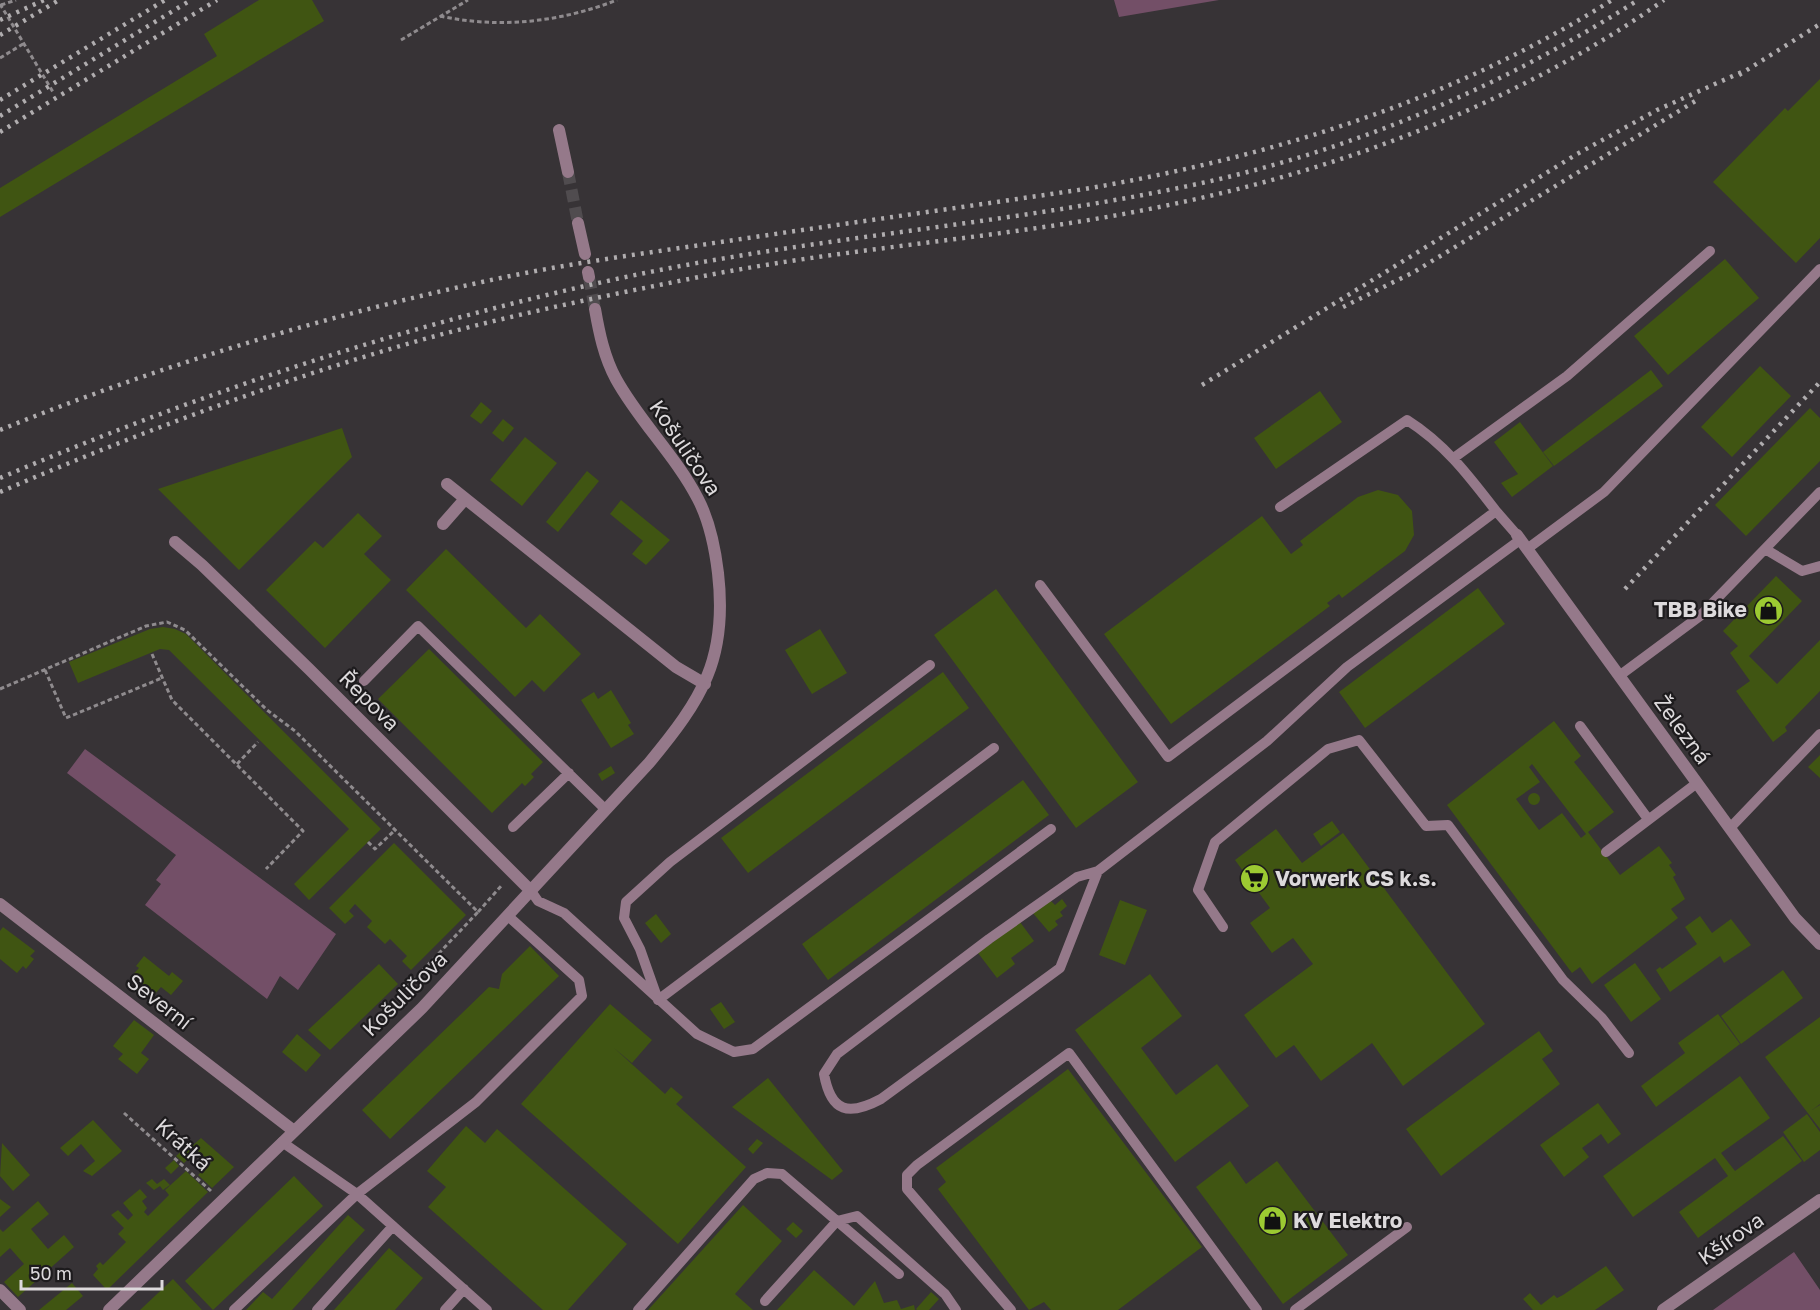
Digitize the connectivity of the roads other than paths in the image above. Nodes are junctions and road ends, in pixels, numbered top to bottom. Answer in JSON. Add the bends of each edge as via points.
{"nodes":[{"id":1,"x":559,"y":130,"type":"dead end"},
{"id":2,"x":568,"y":172,"type":"tunnel mouth"},
{"id":3,"x":578,"y":222,"type":"tunnel mouth"},
{"id":4,"x":1710,"y":250,"type":"dead end"},
{"id":5,"x":585,"y":254,"type":"dead end"},
{"id":6,"x":1820,"y":269,"type":"edge"},
{"id":7,"x":595,"y":309,"type":"tunnel mouth"},
{"id":8,"x":1455,"y":457,"type":"junction"},
{"id":9,"x":447,"y":484,"type":"dead end"},
{"id":10,"x":1820,"y":492,"type":"edge"},
{"id":11,"x":465,"y":499,"type":"junction"},
{"id":12,"x":1280,"y":507,"type":"dead end"},
{"id":13,"x":1496,"y":511,"type":"junction"},
{"id":14,"x":443,"y":524,"type":"dead end"},
{"id":15,"x":1521,"y":541,"type":"junction"},
{"id":16,"x":175,"y":542,"type":"dead end"},
{"id":17,"x":1765,"y":549,"type":"junction"},
{"id":18,"x":1820,"y":566,"type":"edge"},
{"id":19,"x":1040,"y":585,"type":"dead end"},
{"id":20,"x":930,"y":665,"type":"dead end"},
{"id":21,"x":1619,"y":676,"type":"junction"},
{"id":22,"x":364,"y":681,"type":"dead end"},
{"id":23,"x":705,"y":684,"type":"junction"},
{"id":24,"x":1580,"y":726,"type":"dead end"},
{"id":25,"x":1820,"y":734,"type":"edge"},
{"id":26,"x":994,"y":748,"type":"dead end"},
{"id":27,"x":569,"y":773,"type":"junction"},
{"id":28,"x":1697,"y":783,"type":"junction"},
{"id":29,"x":606,"y":810,"type":"junction"},
{"id":30,"x":1648,"y":819,"type":"junction"},
{"id":31,"x":513,"y":827,"type":"dead end"},
{"id":32,"x":1730,"y":828,"type":"junction"},
{"id":33,"x":1051,"y":829,"type":"dead end"},
{"id":34,"x":1606,"y":852,"type":"dead end"},
{"id":35,"x":1098,"y":871,"type":"junction"},
{"id":36,"x":531,"y":891,"type":"junction"},
{"id":37,"x":0,"y":904,"type":"edge"},
{"id":38,"x":508,"y":916,"type":"junction"},
{"id":39,"x":1223,"y":927,"type":"dead end"},
{"id":40,"x":1820,"y":944,"type":"edge"},
{"id":41,"x":658,"y":1000,"type":"junction"},
{"id":42,"x":1629,"y":1053,"type":"dead end"},
{"id":43,"x":294,"y":1131,"type":"junction"},
{"id":44,"x":282,"y":1142,"type":"junction"},
{"id":45,"x":357,"y":1194,"type":"junction"},
{"id":46,"x":1820,"y":1200,"type":"edge"},
{"id":47,"x":837,"y":1221,"type":"junction"},
{"id":48,"x":393,"y":1226,"type":"junction"},
{"id":49,"x":1407,"y":1227,"type":"dead end"},
{"id":50,"x":899,"y":1274,"type":"dead end"},
{"id":51,"x":464,"y":1288,"type":"junction"},
{"id":52,"x":0,"y":1290,"type":"edge"},
{"id":53,"x":765,"y":1301,"type":"dead end"},
{"id":54,"x":20,"y":1310,"type":"edge"},
{"id":55,"x":109,"y":1310,"type":"edge"},
{"id":56,"x":234,"y":1310,"type":"edge"},
{"id":57,"x":316,"y":1310,"type":"edge"},
{"id":58,"x":445,"y":1310,"type":"edge"},
{"id":59,"x":487,"y":1310,"type":"edge"},
{"id":60,"x":638,"y":1310,"type":"edge"},
{"id":61,"x":956,"y":1310,"type":"edge"},
{"id":62,"x":1011,"y":1310,"type":"edge"},
{"id":63,"x":1257,"y":1310,"type":"edge"},
{"id":64,"x":1295,"y":1310,"type":"edge"},
{"id":65,"x":1664,"y":1310,"type":"edge"}],
"edges":[{"from":1,"to":2,"type":"street"},
{"from":3,"to":5,"type":"street"},
{"from":4,"to":8,"type":"lane","via":[[1567,375]]},
{"from":6,"to":15,"type":"lane","via":[[1604,492]]},
{"from":7,"to":23,"type":"street","name":"Košuličova","via":[[601,341],[615,377],[681,472],[708,523],[719,583],[720,624],[716,658]]},
{"from":8,"to":12,"type":"lane","via":[[1407,420]]},
{"from":8,"to":13,"type":"lane"},
{"from":9,"to":11,"type":"street"},
{"from":10,"to":17,"type":"lane"},
{"from":11,"to":14,"type":"street"},
{"from":11,"to":23,"type":"street","via":[[676,667]]},
{"from":13,"to":15,"type":"lane"},
{"from":13,"to":19,"type":"lane","via":[[1168,757]]},
{"from":15,"to":21,"type":"street","name":"Železná"},
{"from":15,"to":35,"type":"lane","via":[[1347,668],[1267,741]]},
{"from":16,"to":36,"type":"street","name":"Řepova","via":[[202,564]]},
{"from":17,"to":18,"type":"lane","via":[[1802,571]]},
{"from":17,"to":21,"type":"lane","via":[[1700,616]]},
{"from":20,"to":41,"type":"lane","via":[[670,862],[626,902],[624,918]]},
{"from":21,"to":28,"type":"street","name":"Železná"},
{"from":22,"to":27,"type":"lane","via":[[418,626]]},
{"from":23,"to":29,"type":"street","name":"Košuličova","via":[[675,732]]},
{"from":24,"to":30,"type":"lane"},
{"from":25,"to":32,"type":"lane"},
{"from":26,"to":41,"type":"lane"},
{"from":27,"to":29,"type":"lane"},
{"from":27,"to":31,"type":"lane"},
{"from":28,"to":30,"type":"lane"},
{"from":28,"to":32,"type":"street","name":"Železná"},
{"from":29,"to":36,"type":"street","name":"Košuličova"},
{"from":30,"to":34,"type":"lane"},
{"from":32,"to":40,"type":"street","name":"Železná","via":[[1795,918]]},
{"from":33,"to":41,"type":"lane","via":[[753,1049],[734,1052],[697,1034]]},
{"from":35,"to":35,"type":"lane","via":[[1077,877],[837,1054],[824,1074],[828,1094],[844,1108],[861,1109],[881,1099],[1060,968]]},
{"from":36,"to":38,"type":"street","name":"Košuličova"},
{"from":36,"to":41,"type":"lane","via":[[538,901],[564,913]]},
{"from":37,"to":43,"type":"street","name":"Severní"},
{"from":38,"to":43,"type":"street","name":"Košuličova","via":[[422,1008]]},
{"from":38,"to":45,"type":"lane","via":[[579,980],[582,996],[476,1102]]},
{"from":39,"to":42,"type":"lane","via":[[1198,890],[1215,842],[1328,749],[1359,740],[1426,826],[1448,825],[1563,980],[1602,1018]]},
{"from":43,"to":44,"type":"street","name":"Košuličova"},
{"from":44,"to":45,"type":"lane"},
{"from":44,"to":55,"type":"street","name":"Košuličova"},
{"from":45,"to":48,"type":"lane"},
{"from":45,"to":56,"type":"lane"},
{"from":46,"to":65,"type":"street","name":"Kšírova"},
{"from":47,"to":50,"type":"lane"},
{"from":47,"to":53,"type":"lane"},
{"from":47,"to":60,"type":"lane","via":[[782,1174],[767,1173],[754,1179]]},
{"from":47,"to":61,"type":"lane","via":[[858,1216],[945,1294]]},
{"from":48,"to":51,"type":"lane"},
{"from":48,"to":57,"type":"lane"},
{"from":49,"to":64,"type":"lane"},
{"from":51,"to":58,"type":"lane"},
{"from":51,"to":59,"type":"lane"},
{"from":52,"to":54,"type":"street"},
{"from":62,"to":63,"type":"lane","via":[[907,1189],[907,1175],[1069,1053]]}]}
